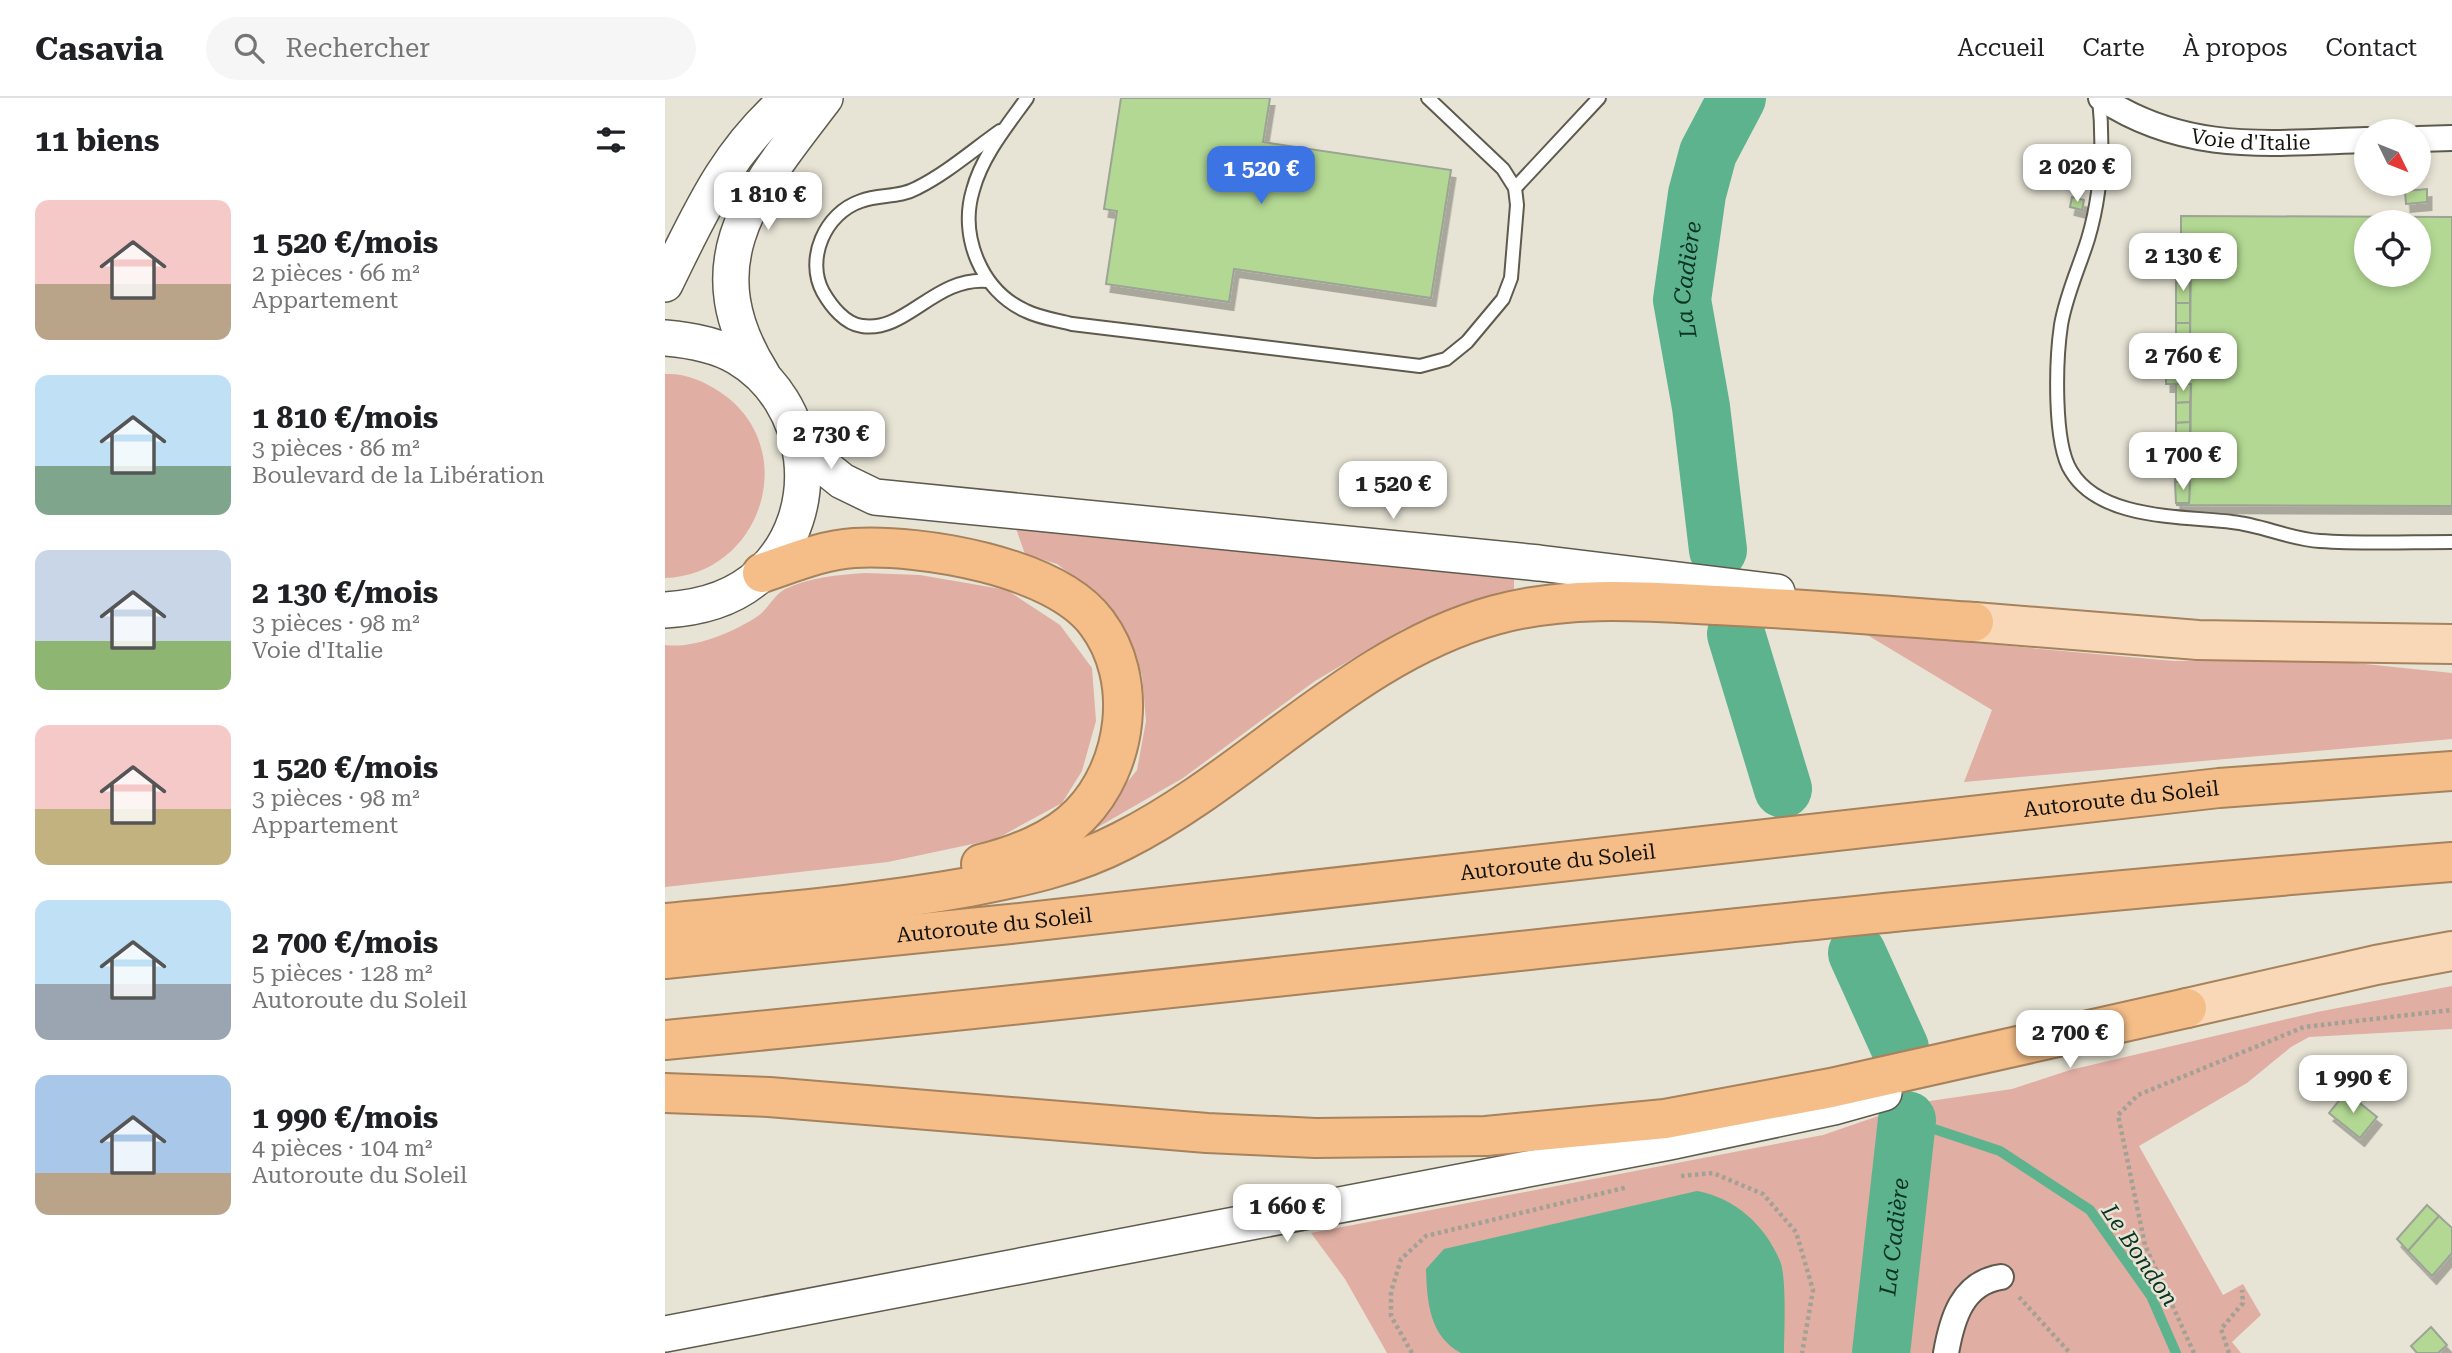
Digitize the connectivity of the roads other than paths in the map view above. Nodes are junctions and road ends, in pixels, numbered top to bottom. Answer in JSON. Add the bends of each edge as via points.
{"nodes":[{"id":1,"x":789,"y":98,"type":"edge"},
{"id":2,"x":825,"y":98,"type":"edge"},
{"id":3,"x":1027,"y":98,"type":"edge"},
{"id":4,"x":1427,"y":98,"type":"edge"},
{"id":5,"x":1599,"y":98,"type":"edge"},
{"id":6,"x":2100,"y":98,"type":"edge"},
{"id":7,"x":1006,"y":127,"type":"junction"},
{"id":8,"x":2452,"y":138,"type":"edge"},
{"id":9,"x":2431,"y":139,"type":"edge"},
{"id":10,"x":2354,"y":140,"type":"edge"},
{"id":11,"x":1515,"y":188,"type":"junction"},
{"id":12,"x":988,"y":281,"type":"junction"},
{"id":13,"x":665,"y":284,"type":"edge"},
{"id":14,"x":665,"y":338,"type":"edge"},
{"id":15,"x":766,"y":380,"type":"junction"},
{"id":16,"x":801,"y":448,"type":"junction"},
{"id":17,"x":2452,"y":542,"type":"edge"},
{"id":18,"x":762,"y":573,"type":"junction"},
{"id":19,"x":665,"y":610,"type":"edge"},
{"id":20,"x":1974,"y":622,"type":"junction"},
{"id":21,"x":2452,"y":644,"type":"edge"},
{"id":22,"x":2452,"y":771,"type":"edge"},
{"id":23,"x":2452,"y":863,"type":"edge"},
{"id":24,"x":665,"y":916,"type":"edge"},
{"id":25,"x":665,"y":923,"type":"edge"},
{"id":26,"x":2452,"y":951,"type":"edge"},
{"id":27,"x":665,"y":959,"type":"edge"},
{"id":28,"x":2187,"y":1008,"type":"joint"},
{"id":29,"x":665,"y":1040,"type":"edge"},
{"id":30,"x":1893,"y":1082,"type":"junction"},
{"id":31,"x":665,"y":1093,"type":"edge"},
{"id":32,"x":2001,"y":1277,"type":"road end"},
{"id":33,"x":665,"y":1334,"type":"edge"},
{"id":34,"x":1946,"y":1353,"type":"edge"}],
"edges":[{"from":1,"to":13,"type":"main road","via":[[747,141],[712,189]]},
{"from":2,"to":15,"type":"main road","via":[[755,195],[731,260],[729,285],[743,343]]},
{"from":3,"to":7,"type":"lane"},
{"from":4,"to":11,"type":"lane","via":[[1503,169]]},
{"from":5,"to":11,"type":"lane"},
{"from":6,"to":10,"type":"street","name":"Voie d'Italie","via":[[2151,126],[2215,142]]},
{"from":6,"to":17,"type":"lane","via":[[2102,166],[2097,203],[2071,281],[2057,361],[2062,453],[2071,473],[2087,490],[2105,499],[2171,518],[2233,522],[2319,541]]},
{"from":7,"to":12,"type":"lane","via":[[973,189],[969,214],[970,239]]},
{"from":7,"to":12,"type":"lane","via":[[906,194],[862,200],[849,207],[825,231],[817,252],[821,289],[831,305],[861,326],[889,323],[952,285],[971,279]]},
{"from":8,"to":9,"type":"street"},
{"from":11,"to":12,"type":"lane","via":[[1511,278],[1503,299],[1467,342],[1446,359],[1420,366],[1072,324],[1026,312]]},
{"from":14,"to":15,"type":"main road","via":[[702,343],[725,352]]},
{"from":15,"to":16,"type":"main road","via":[[789,411]]},
{"from":16,"to":18,"type":"main road","via":[[804,482],[798,516]]},
{"from":16,"to":20,"type":"main road","via":[[842,481],[874,497],[1539,563]]},
{"from":18,"to":19,"type":"main road","via":[[730,596],[694,608]]},
{"from":18,"to":24,"type":"highway","via":[[855,548],[968,559],[1025,574],[1060,592],[1097,622],[1115,658],[1123,691],[1122,735],[1106,779],[1081,814],[1059,832],[1027,848],[933,875]]},
{"from":20,"to":21,"type":"main road","via":[[2198,640]]},
{"from":20,"to":25,"type":"highway","via":[[1621,600],[1497,615],[1449,631],[1380,667],[1197,799],[1119,843],[1065,864],[1023,877],[924,895]]},
{"from":22,"to":27,"type":"highway","name":"Autoroute du Soleil","via":[[2206,789]]},
{"from":23,"to":29,"type":"highway","via":[[2229,880]]},
{"from":26,"to":28,"type":"main road"},
{"from":28,"to":30,"type":"highway"},
{"from":30,"to":31,"type":"highway","via":[[1665,1119],[1486,1136],[1316,1138]]},
{"from":30,"to":33,"type":"main road","via":[[1834,1107],[1669,1142]]},
{"from":32,"to":34,"type":"street","via":[[1974,1287],[1961,1302]]}]}
